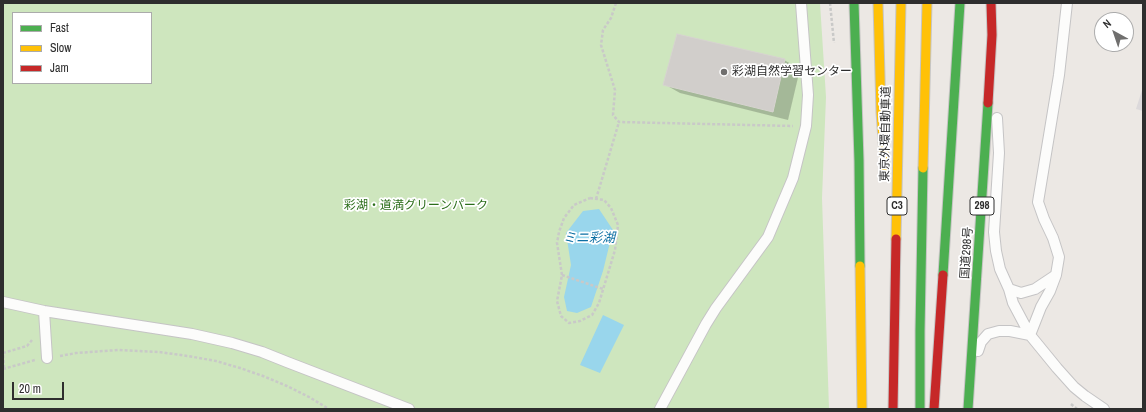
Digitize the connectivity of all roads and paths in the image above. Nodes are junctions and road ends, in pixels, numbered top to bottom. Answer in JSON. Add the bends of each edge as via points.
{"nodes":[{"id":1,"x":616,"y":3,"type":"edge"},
{"id":2,"x":801,"y":3,"type":"edge"},
{"id":3,"x":844,"y":3,"type":"edge"},
{"id":4,"x":854,"y":3,"type":"edge"},
{"id":5,"x":878,"y":3,"type":"edge"},
{"id":6,"x":901,"y":3,"type":"edge"},
{"id":7,"x":928,"y":3,"type":"edge"},
{"id":8,"x":960,"y":3,"type":"edge"},
{"id":9,"x":992,"y":3,"type":"edge"},
{"id":10,"x":1067,"y":3,"type":"edge"},
{"id":11,"x":992,"y":35,"type":"junction"},
{"id":12,"x":856,"y":66,"type":"junction"},
{"id":13,"x":619,"y":122,"type":"junction"},
{"id":14,"x":806,"y":126,"type":"junction"},
{"id":15,"x":885,"y":174,"type":"dead end"},
{"id":16,"x":596,"y":199,"type":"junction"},
{"id":17,"x":888,"y":213,"type":"dead end"},
{"id":18,"x":562,"y":275,"type":"junction"},
{"id":19,"x":1056,"y":275,"type":"junction"},
{"id":20,"x":603,"y":289,"type":"junction"},
{"id":21,"x":1009,"y":289,"type":"junction"},
{"id":22,"x":3,"y":302,"type":"edge"},
{"id":23,"x":44,"y":311,"type":"junction"},
{"id":24,"x":894,"y":330,"type":"junction"},
{"id":25,"x":1030,"y":335,"type":"junction"},
{"id":26,"x":33,"y":336,"type":"dead end"},
{"id":27,"x":47,"y":358,"type":"junction"},
{"id":28,"x":4,"y":369,"type":"edge"},
{"id":29,"x":970,"y":369,"type":"junction"},
{"id":30,"x":1066,"y":400,"type":"dead end"},
{"id":31,"x":329,"y":409,"type":"edge"},
{"id":32,"x":409,"y":409,"type":"edge"},
{"id":33,"x":660,"y":409,"type":"edge"},
{"id":34,"x":862,"y":409,"type":"edge"},
{"id":35,"x":893,"y":409,"type":"edge"},
{"id":36,"x":920,"y":409,"type":"edge"},
{"id":37,"x":934,"y":409,"type":"edge"},
{"id":38,"x":968,"y":409,"type":"edge"},
{"id":39,"x":1076,"y":409,"type":"edge"},
{"id":40,"x":1104,"y":409,"type":"edge"}],
"edges":[{"from":1,"to":13,"type":"path","via":[[611,18],[603,30],[601,45],[616,90],[614,115]]},
{"from":2,"to":14,"type":"lane","via":[[808,95]]},
{"from":3,"to":12,"type":"lane"},
{"from":4,"to":12,"type":"highway"},
{"from":5,"to":15,"type":"highway"},
{"from":6,"to":24,"type":"highway","name":"東京外環自動車道","number":"C3"},
{"from":7,"to":36,"type":"highway","number":"C3"},
{"from":8,"to":37,"type":"highway"},
{"from":9,"to":11,"type":"highway","name":"国道298号","number":"298"},
{"from":10,"to":19,"type":"lane","via":[[1059,75],[1038,202],[1059,257]]},
{"from":11,"to":21,"type":"lane","via":[[999,153],[994,232],[1000,269]]},
{"from":11,"to":29,"type":"highway","name":"国道298号","number":"298"},
{"from":12,"to":34,"type":"highway"},
{"from":13,"to":14,"type":"path"},
{"from":13,"to":16,"type":"path"},
{"from":14,"to":33,"type":"lane","via":[[793,178],[768,237],[713,313]]},
{"from":16,"to":18,"type":"path","via":[[590,198],[574,205],[564,218],[558,242]]},
{"from":16,"to":20,"type":"path","via":[[604,200],[611,208],[618,225],[616,250]]},
{"from":17,"to":24,"type":"highway"},
{"from":18,"to":20,"type":"path"},
{"from":18,"to":20,"type":"path","via":[[557,301],[561,316],[569,323],[592,315]]},
{"from":19,"to":21,"type":"lane","via":[[1035,289],[1021,293]]},
{"from":19,"to":25,"type":"lane"},
{"from":21,"to":25,"type":"lane","via":[[1013,303]]},
{"from":22,"to":23,"type":"lane"},
{"from":23,"to":27,"type":"lane"},
{"from":23,"to":32,"type":"lane","via":[[192,334],[232,343],[262,352]]},
{"from":24,"to":35,"type":"highway","name":"東京外環自動車道","number":"C3"},
{"from":25,"to":29,"type":"lane","via":[[1010,331],[988,334],[981,342]]},
{"from":25,"to":40,"type":"lane","via":[[1074,387]]},
{"from":26,"to":28,"type":"path","via":[[33,340],[27,346],[3,353]]},
{"from":27,"to":28,"type":"path"},
{"from":27,"to":31,"type":"path","via":[[118,350],[159,352],[216,361],[263,376],[308,396]]},
{"from":29,"to":38,"type":"highway","name":"国道298号","number":"298"},
{"from":30,"to":39,"type":"path"}]}
